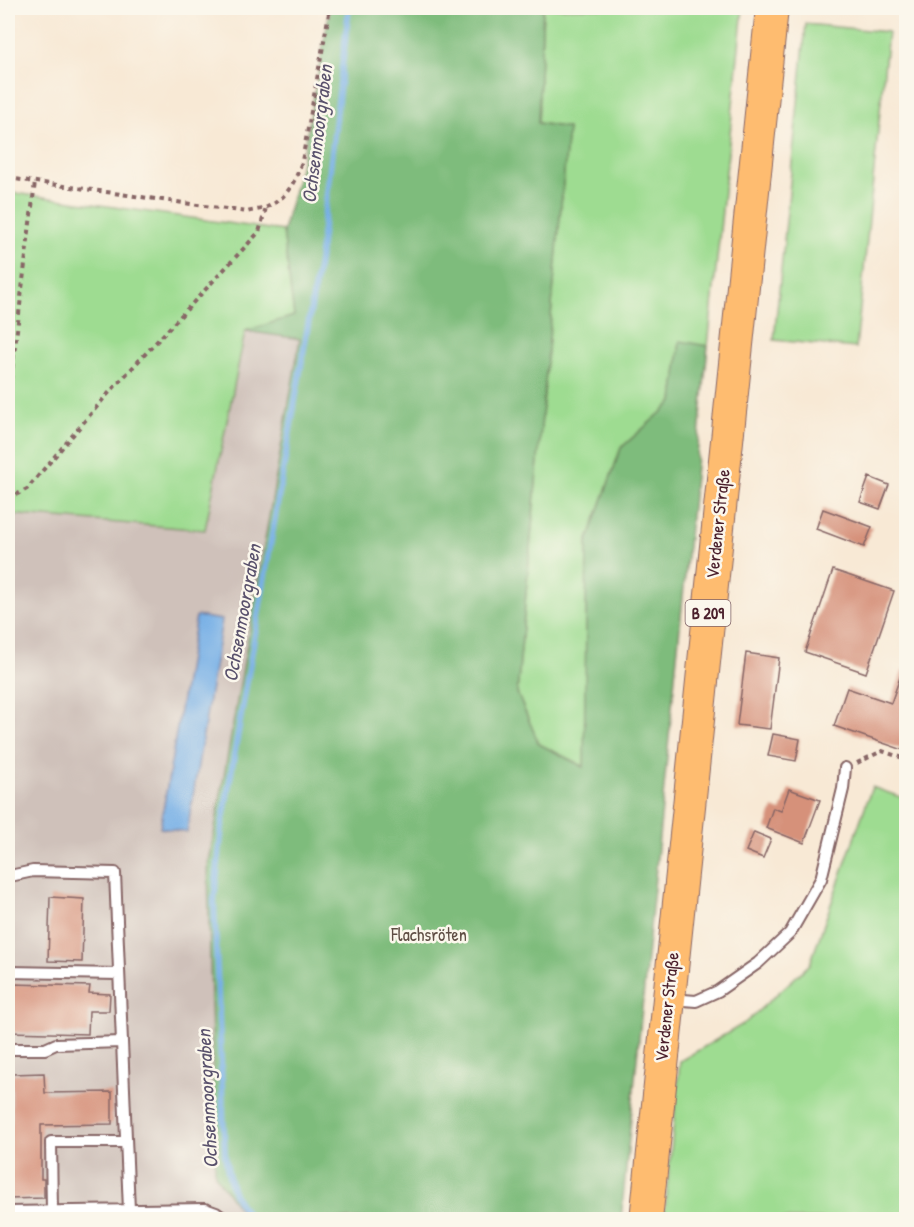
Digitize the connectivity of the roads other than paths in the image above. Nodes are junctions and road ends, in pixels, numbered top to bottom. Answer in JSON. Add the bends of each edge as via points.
{"nodes":[{"id":1,"x":772,"y":8,"type":"edge"},
{"id":2,"x":845,"y":768,"type":"road end"},
{"id":3,"x":8,"y":878,"type":"edge"},
{"id":4,"x":8,"y":972,"type":"edge"},
{"id":5,"x":119,"y":974,"type":"junction"},
{"id":6,"x":668,"y":999,"type":"junction"},
{"id":7,"x":122,"y":1042,"type":"junction"},
{"id":8,"x":8,"y":1049,"type":"edge"},
{"id":9,"x":126,"y":1142,"type":"junction"},
{"id":10,"x":129,"y":1210,"type":"junction"},
{"id":11,"x":52,"y":1211,"type":"junction"},
{"id":12,"x":8,"y":1212,"type":"edge"},
{"id":13,"x":226,"y":1220,"type":"edge"},
{"id":14,"x":646,"y":1220,"type":"edge"}],
"edges":[{"from":1,"to":6,"type":"main road","name":"Verdener Straße","number":"B 209"},
{"from":2,"to":6,"type":"lane","via":[[821,879],[790,933],[758,963],[717,991],[696,1001]]},
{"from":3,"to":5,"type":"lane","via":[[33,871],[116,873]]},
{"from":4,"to":5,"type":"lane"},
{"from":5,"to":7,"type":"lane"},
{"from":6,"to":14,"type":"main road","name":"Verdener Straße","number":"B 209"},
{"from":7,"to":8,"type":"lane","via":[[56,1044],[45,1050]]},
{"from":7,"to":9,"type":"lane"},
{"from":9,"to":10,"type":"lane"},
{"from":9,"to":11,"type":"lane","via":[[51,1142]]},
{"from":10,"to":11,"type":"lane"},
{"from":10,"to":13,"type":"lane","via":[[205,1209]]},
{"from":11,"to":12,"type":"lane"}]}
